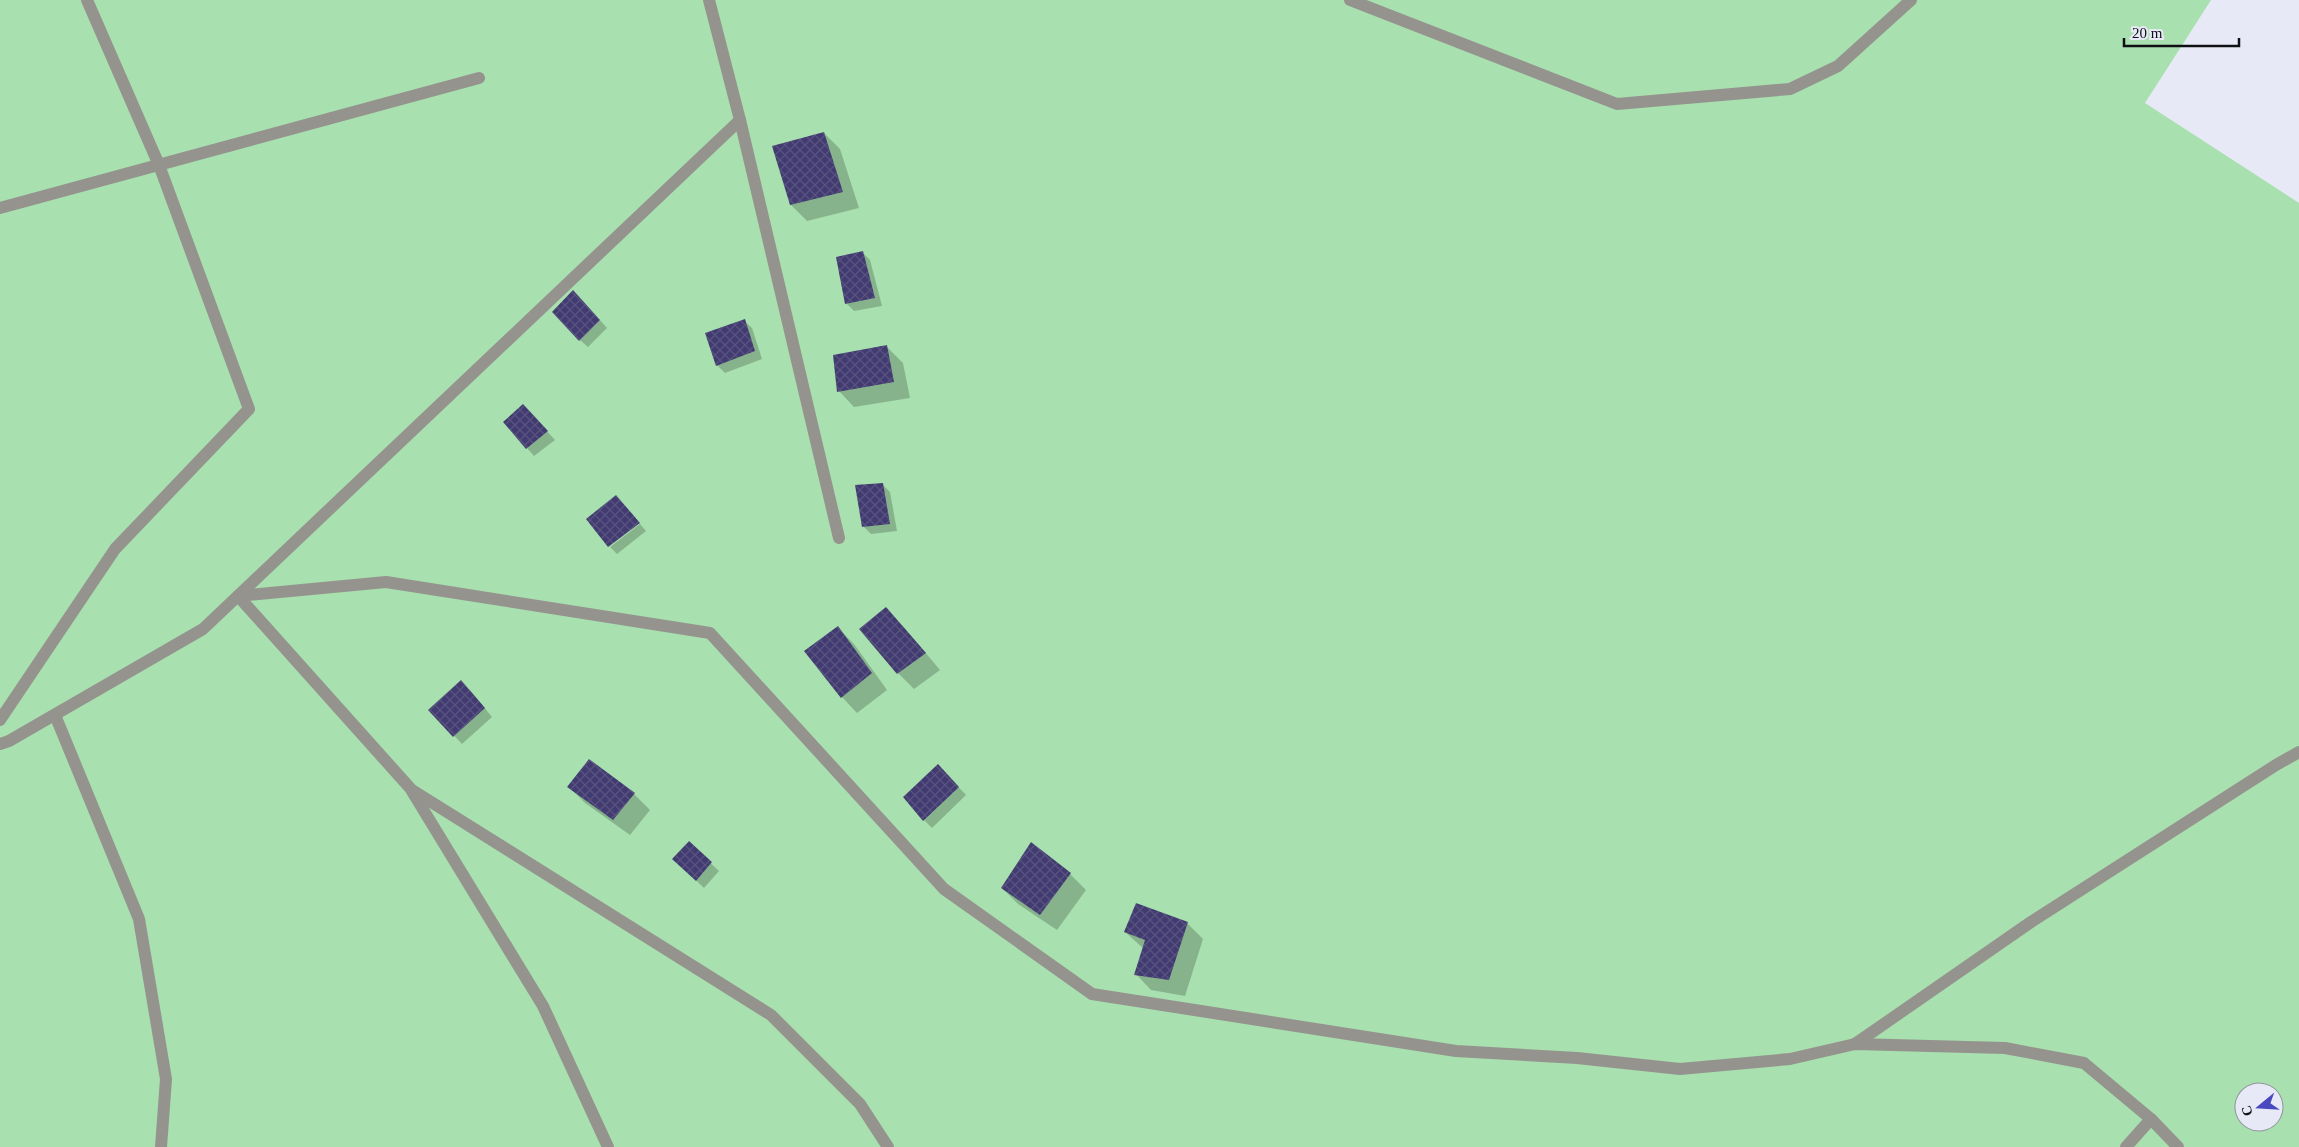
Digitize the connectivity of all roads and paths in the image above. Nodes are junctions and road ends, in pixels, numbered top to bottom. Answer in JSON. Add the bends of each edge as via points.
{"nodes":[{"id":1,"x":86,"y":0,"type":"edge"},
{"id":2,"x":709,"y":0,"type":"edge"},
{"id":3,"x":1350,"y":0,"type":"edge"},
{"id":4,"x":1911,"y":0,"type":"edge"},
{"id":5,"x":479,"y":78,"type":"dead end"},
{"id":6,"x":740,"y":120,"type":"junction"},
{"id":7,"x":159,"y":165,"type":"junction"},
{"id":8,"x":0,"y":208,"type":"edge"},
{"id":9,"x":839,"y":538,"type":"dead end"},
{"id":10,"x":238,"y":596,"type":"junction"},
{"id":11,"x":55,"y":715,"type":"junction"},
{"id":12,"x":0,"y":720,"type":"edge"},
{"id":13,"x":0,"y":744,"type":"edge"},
{"id":14,"x":2299,"y":752,"type":"edge"},
{"id":15,"x":410,"y":788,"type":"junction"},
{"id":16,"x":1855,"y":1044,"type":"junction"},
{"id":17,"x":2151,"y":1119,"type":"junction"},
{"id":18,"x":161,"y":1147,"type":"edge"},
{"id":19,"x":608,"y":1147,"type":"edge"},
{"id":20,"x":888,"y":1147,"type":"edge"},
{"id":21,"x":2126,"y":1147,"type":"edge"},
{"id":22,"x":2178,"y":1147,"type":"edge"}],
"edges":[{"from":1,"to":7,"type":"street"},
{"from":2,"to":6,"type":"street"},
{"from":3,"to":4,"type":"street","via":[[1616,104],[1790,89],[1838,66]]},
{"from":5,"to":7,"type":"street"},
{"from":6,"to":9,"type":"street"},
{"from":6,"to":10,"type":"street"},
{"from":7,"to":8,"type":"street"},
{"from":7,"to":12,"type":"street","via":[[249,409],[116,549]]},
{"from":10,"to":11,"type":"street","via":[[203,629]]},
{"from":10,"to":15,"type":"street"},
{"from":10,"to":16,"type":"street","via":[[386,582],[710,633],[944,889],[1092,994],[1456,1051],[1577,1058],[1680,1069],[1790,1059]]},
{"from":11,"to":13,"type":"street"},
{"from":11,"to":18,"type":"street","via":[[139,919],[166,1079]]},
{"from":14,"to":16,"type":"street","via":[[2031,922]]},
{"from":15,"to":19,"type":"street","via":[[543,1006]]},
{"from":15,"to":20,"type":"street","via":[[771,1015],[860,1104]]},
{"from":16,"to":17,"type":"street","via":[[2005,1048],[2084,1063]]},
{"from":17,"to":21,"type":"street"},
{"from":17,"to":22,"type":"street"}]}
